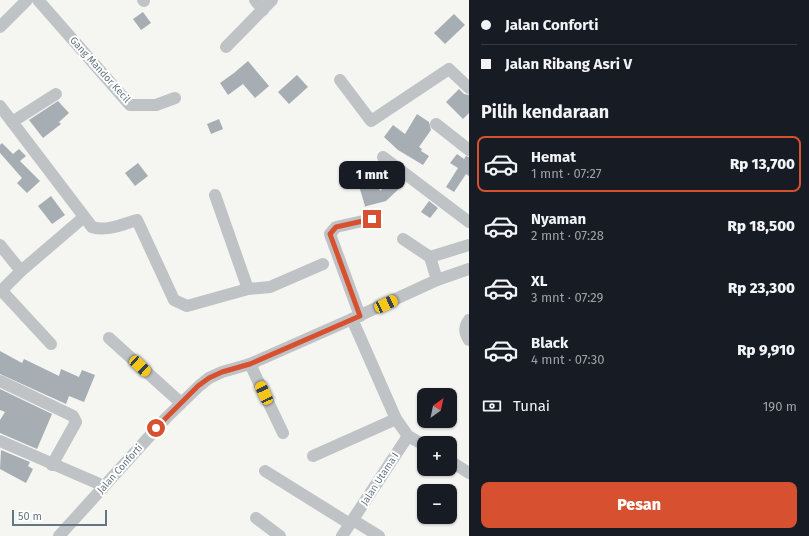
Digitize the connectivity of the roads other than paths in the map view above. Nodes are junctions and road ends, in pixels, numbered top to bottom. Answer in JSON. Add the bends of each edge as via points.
{"nodes":[{"id":1,"x":27,"y":0,"type":"edge"},
{"id":2,"x":38,"y":0,"type":"edge"},
{"id":3,"x":255,"y":0,"type":"edge"},
{"id":4,"x":272,"y":0,"type":"edge"},
{"id":5,"x":263,"y":10,"type":"junction"},
{"id":6,"x":0,"y":28,"type":"edge"},
{"id":7,"x":226,"y":46,"type":"dead end"},
{"id":8,"x":340,"y":80,"type":"dead end"},
{"id":9,"x":469,"y":88,"type":"edge"},
{"id":10,"x":56,"y":94,"type":"dead end"},
{"id":11,"x":175,"y":98,"type":"dead end"},
{"id":12,"x":0,"y":106,"type":"edge"},
{"id":13,"x":12,"y":122,"type":"junction"},
{"id":14,"x":436,"y":124,"type":"dead end"},
{"id":15,"x":469,"y":150,"type":"edge"},
{"id":16,"x":383,"y":157,"type":"dead end"},
{"id":17,"x":215,"y":195,"type":"dead end"},
{"id":18,"x":84,"y":217,"type":"junction"},
{"id":19,"x":372,"y":219,"type":"dead end"},
{"id":20,"x":469,"y":222,"type":"edge"},
{"id":21,"x":403,"y":239,"type":"dead end"},
{"id":22,"x":0,"y":245,"type":"edge"},
{"id":23,"x":469,"y":245,"type":"edge"},
{"id":24,"x":430,"y":257,"type":"junction"},
{"id":25,"x":323,"y":264,"type":"dead end"},
{"id":26,"x":469,"y":269,"type":"edge"},
{"id":27,"x":21,"y":272,"type":"junction"},
{"id":28,"x":436,"y":280,"type":"junction"},
{"id":29,"x":248,"y":289,"type":"junction"},
{"id":30,"x":1,"y":291,"type":"edge"},
{"id":31,"x":356,"y":318,"type":"junction"},
{"id":32,"x":469,"y":320,"type":"edge"},
{"id":33,"x":109,"y":338,"type":"dead end"},
{"id":34,"x":469,"y":340,"type":"edge"},
{"id":35,"x":51,"y":344,"type":"dead end"},
{"id":36,"x":250,"y":364,"type":"junction"},
{"id":37,"x":0,"y":380,"type":"edge"},
{"id":38,"x":181,"y":403,"type":"junction"},
{"id":39,"x":396,"y":419,"type":"junction"},
{"id":40,"x":283,"y":433,"type":"dead end"},
{"id":41,"x":408,"y":436,"type":"junction"},
{"id":42,"x":0,"y":441,"type":"edge"},
{"id":43,"x":417,"y":442,"type":"edge"},
{"id":44,"x":312,"y":456,"type":"dead end"},
{"id":45,"x":52,"y":465,"type":"junction"},
{"id":46,"x":457,"y":465,"type":"edge"},
{"id":47,"x":265,"y":471,"type":"dead end"},
{"id":48,"x":469,"y":472,"type":"edge"},
{"id":49,"x":104,"y":486,"type":"junction"},
{"id":50,"x":256,"y":518,"type":"dead end"},
{"id":51,"x":352,"y":522,"type":"junction"},
{"id":52,"x":59,"y":536,"type":"edge"},
{"id":53,"x":280,"y":536,"type":"edge"},
{"id":54,"x":342,"y":536,"type":"edge"},
{"id":55,"x":379,"y":536,"type":"edge"}],
"edges":[{"from":1,"to":6,"type":"street"},
{"from":2,"to":11,"type":"street","name":"Gang Mandor Kecil","via":[[130,105],[156,106]]},
{"from":3,"to":5,"type":"street"},
{"from":4,"to":5,"type":"street"},
{"from":5,"to":7,"type":"street"},
{"from":8,"to":9,"type":"street","via":[[372,121],[449,69]]},
{"from":10,"to":13,"type":"street"},
{"from":12,"to":13,"type":"street"},
{"from":13,"to":18,"type":"street"},
{"from":14,"to":15,"type":"street"},
{"from":16,"to":20,"type":"street"},
{"from":17,"to":29,"type":"street"},
{"from":18,"to":27,"type":"street"},
{"from":18,"to":29,"type":"street","via":[[98,229],[137,220],[174,300],[180,304],[187,306]]},
{"from":19,"to":31,"type":"street","via":[[336,227],[330,234]]},
{"from":21,"to":24,"type":"street"},
{"from":22,"to":27,"type":"street"},
{"from":23,"to":24,"type":"street"},
{"from":24,"to":28,"type":"street"},
{"from":25,"to":29,"type":"street","via":[[270,286]]},
{"from":26,"to":28,"type":"street","name":"Jalan Conforti"},
{"from":27,"to":30,"type":"street"},
{"from":28,"to":31,"type":"street","name":"Jalan Conforti"},
{"from":30,"to":35,"type":"street"},
{"from":31,"to":36,"type":"street","name":"Jalan Conforti"},
{"from":31,"to":39,"type":"street"},
{"from":32,"to":34,"type":"street","via":[[465,326]]},
{"from":33,"to":38,"type":"street"},
{"from":36,"to":38,"type":"street","name":"Jalan Conforti","via":[[209,378]]},
{"from":36,"to":40,"type":"street"},
{"from":37,"to":45,"type":"street","via":[[74,416],[76,422]]},
{"from":38,"to":49,"type":"street","name":"Jalan Conforti"},
{"from":39,"to":41,"type":"street"},
{"from":39,"to":44,"type":"street"},
{"from":41,"to":43,"type":"street"},
{"from":41,"to":51,"type":"street","name":"Jalan Utama I"},
{"from":42,"to":45,"type":"street"},
{"from":45,"to":49,"type":"street"},
{"from":46,"to":48,"type":"street"},
{"from":47,"to":51,"type":"street"},
{"from":49,"to":52,"type":"street","name":"Jalan Conforti"},
{"from":50,"to":53,"type":"street"},
{"from":51,"to":54,"type":"street","name":"Jalan Utama I"},
{"from":51,"to":55,"type":"street"}]}
